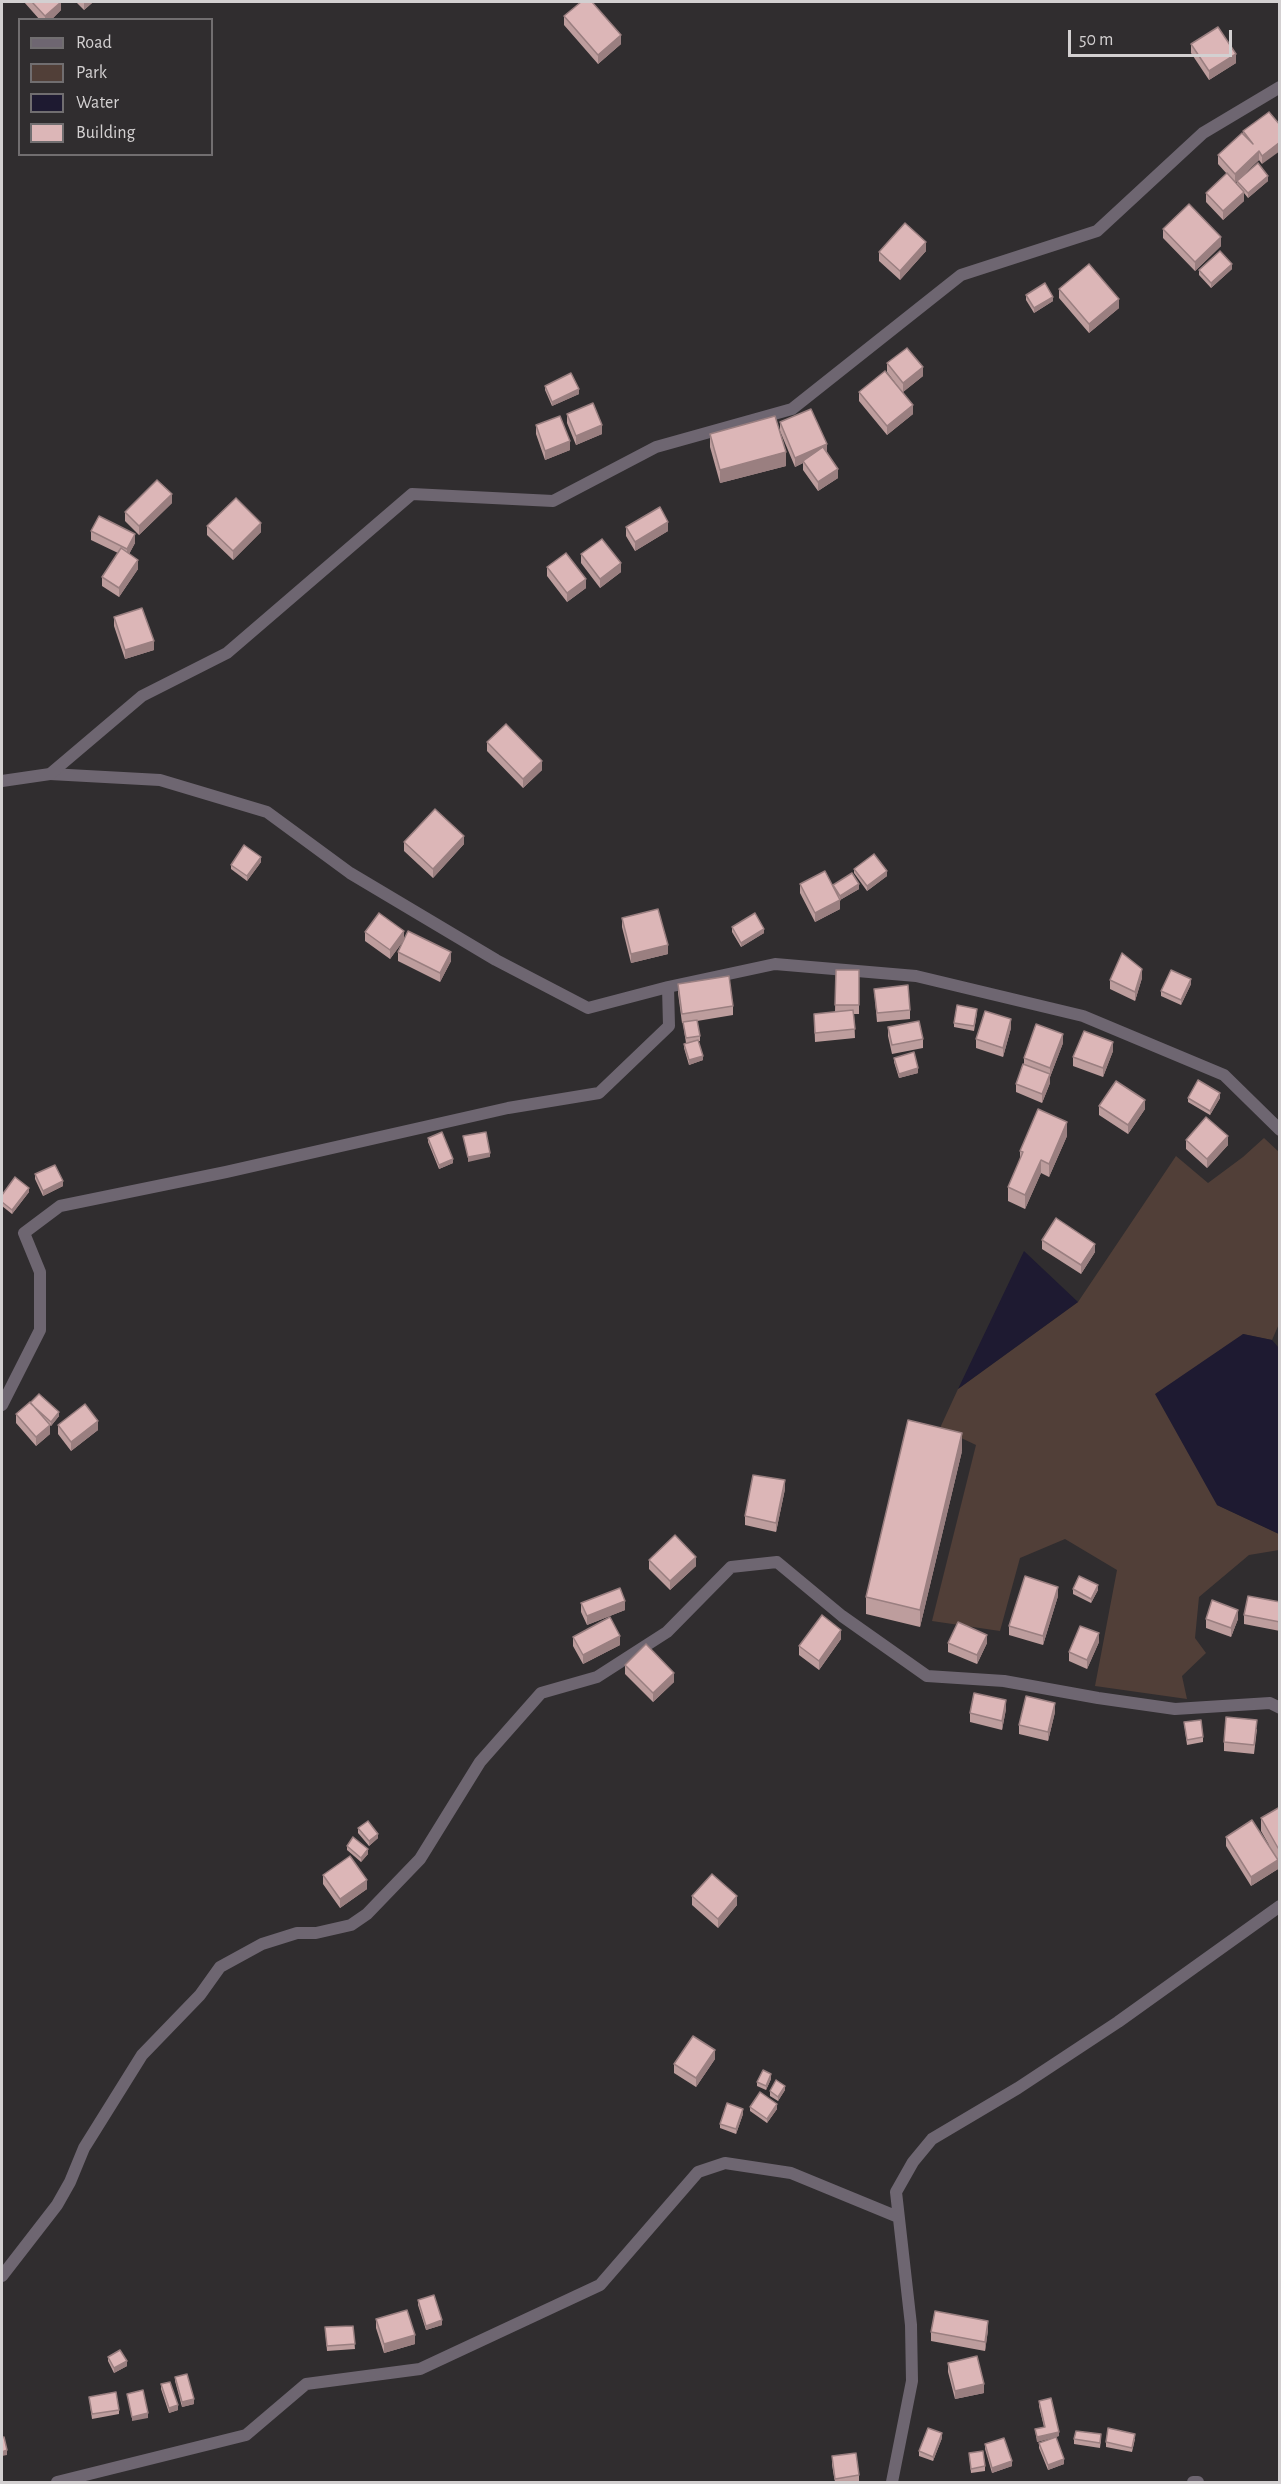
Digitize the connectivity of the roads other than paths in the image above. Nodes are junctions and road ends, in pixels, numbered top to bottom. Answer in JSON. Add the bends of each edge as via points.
{"nodes":[{"id":1,"x":1280,"y":87,"type":"edge"},
{"id":2,"x":50,"y":774,"type":"junction"},
{"id":3,"x":2,"y":781,"type":"edge"},
{"id":4,"x":668,"y":987,"type":"junction"},
{"id":5,"x":1280,"y":1130,"type":"edge"},
{"id":6,"x":2,"y":1405,"type":"edge"},
{"id":7,"x":1280,"y":1708,"type":"edge"},
{"id":8,"x":1280,"y":1906,"type":"edge"},
{"id":9,"x":898,"y":2217,"type":"junction"},
{"id":10,"x":2,"y":2276,"type":"edge"},
{"id":11,"x":57,"y":2482,"type":"edge"},
{"id":12,"x":892,"y":2482,"type":"edge"},
{"id":13,"x":1193,"y":2482,"type":"edge"},
{"id":14,"x":1198,"y":2482,"type":"edge"}],
"edges":[{"from":1,"to":2,"type":"street","via":[[1203,133],[1097,231],[961,275],[792,409],[656,447],[553,501],[412,494],[227,653],[142,696]]},
{"from":2,"to":3,"type":"street"},
{"from":2,"to":4,"type":"street","via":[[160,780],[267,812],[350,873],[496,960],[588,1008]]},
{"from":4,"to":5,"type":"street","via":[[775,964],[916,976],[1083,1016],[1224,1075]]},
{"from":4,"to":6,"type":"street","via":[[669,1026],[599,1093],[508,1108],[60,1206],[24,1233],[40,1272],[40,1330]]},
{"from":7,"to":10,"type":"street","via":[[1270,1703],[1175,1709],[1004,1681],[927,1676],[842,1616],[777,1562],[731,1568],[667,1632],[597,1677],[541,1693],[480,1762],[420,1859],[367,1914],[351,1925],[269,1941],[220,1967],[200,1995],[142,2055],[84,2148],[57,2205]]},
{"from":8,"to":9,"type":"street","via":[[1118,2022],[932,2139],[896,2192]]},
{"from":9,"to":11,"type":"street","via":[[791,2173],[725,2163],[698,2172],[600,2285],[420,2369],[306,2384],[246,2434]]},
{"from":9,"to":12,"type":"street","via":[[911,2325],[912,2381]]},
{"from":13,"to":14,"type":"street"}]}
